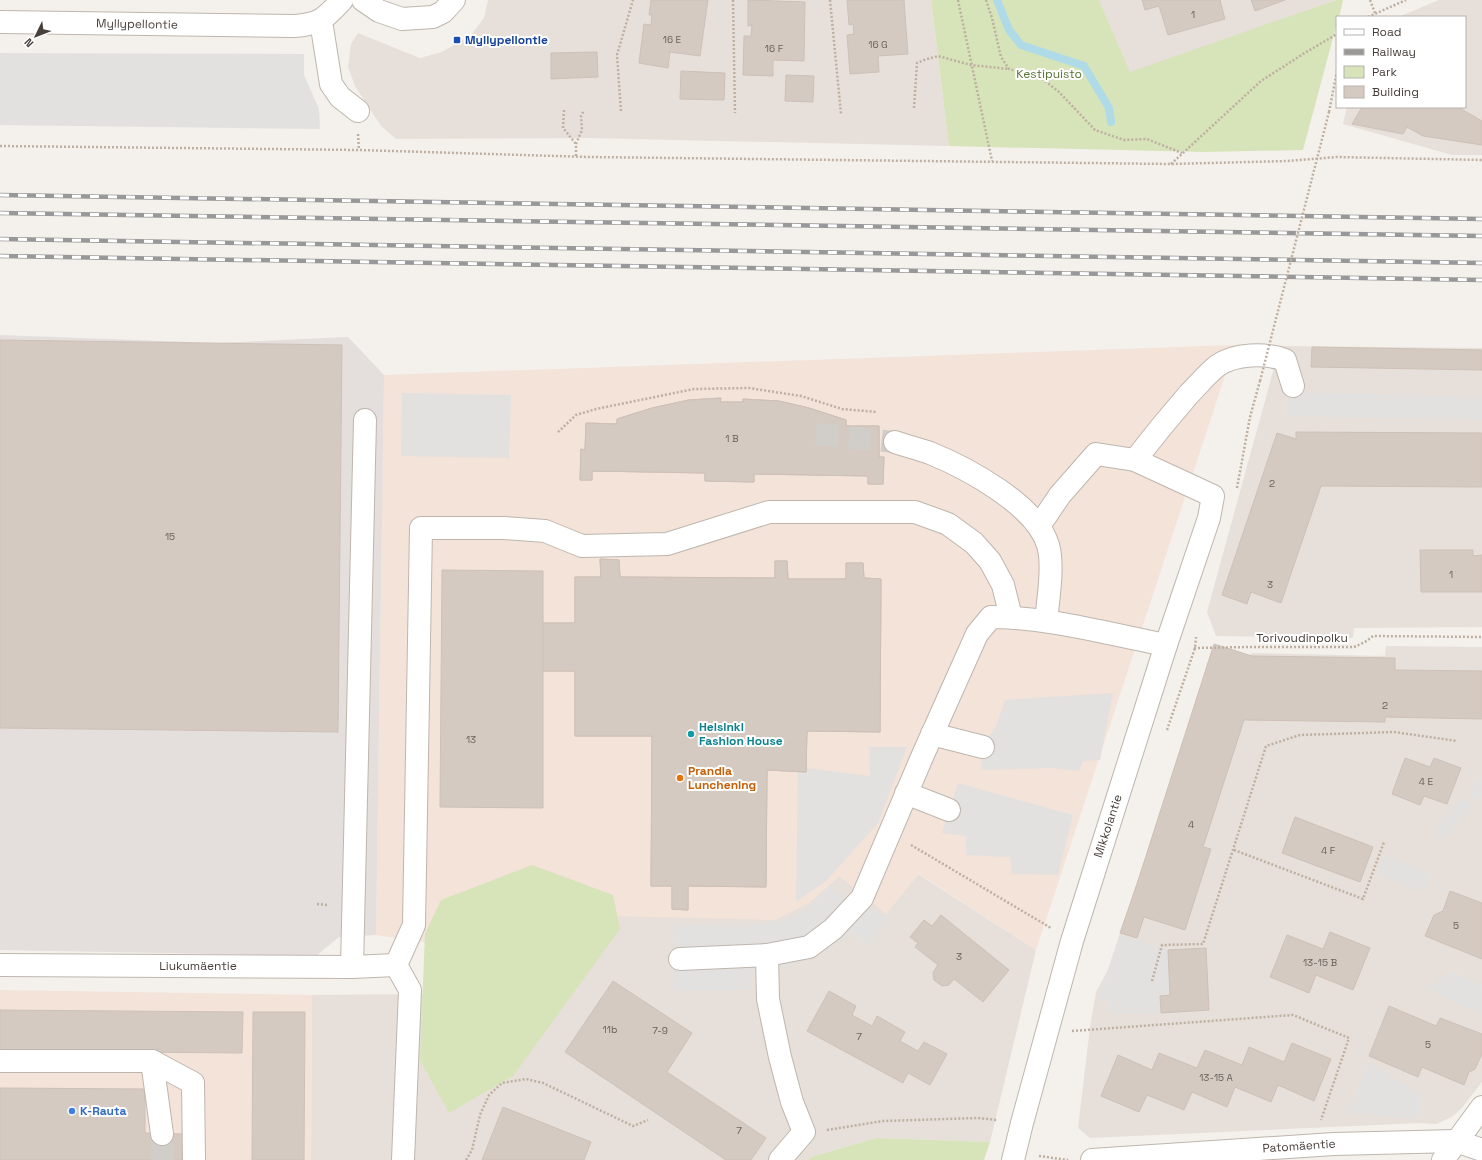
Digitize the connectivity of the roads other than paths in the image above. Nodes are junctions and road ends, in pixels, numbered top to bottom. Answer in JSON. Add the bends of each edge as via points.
{"nodes":[{"id":1,"x":342,"y":0,"type":"edge"},
{"id":2,"x":363,"y":0,"type":"edge"},
{"id":3,"x":454,"y":0,"type":"edge"},
{"id":4,"x":321,"y":21,"type":"junction"},
{"id":5,"x":0,"y":22,"type":"edge"},
{"id":6,"x":358,"y":111,"type":"dead end"},
{"id":7,"x":1294,"y":386,"type":"dead end"},
{"id":8,"x":364,"y":420,"type":"dead end"},
{"id":9,"x":895,"y":442,"type":"tunnel mouth"},
{"id":10,"x":1134,"y":460,"type":"junction"},
{"id":11,"x":1039,"y":526,"type":"junction"},
{"id":12,"x":1011,"y":617,"type":"junction"},
{"id":13,"x":1046,"y":621,"type":"junction"},
{"id":14,"x":1166,"y":644,"type":"junction"},
{"id":15,"x":932,"y":734,"type":"junction"},
{"id":16,"x":983,"y":747,"type":"dead end"},
{"id":17,"x":896,"y":804,"type":"junction"},
{"id":18,"x":949,"y":810,"type":"dead end"},
{"id":19,"x":768,"y":955,"type":"junction"},
{"id":20,"x":680,"y":959,"type":"dead end"},
{"id":21,"x":0,"y":965,"type":"edge"},
{"id":22,"x":396,"y":965,"type":"junction"},
{"id":23,"x":352,"y":967,"type":"junction"},
{"id":24,"x":0,"y":1061,"type":"edge"},
{"id":25,"x":152,"y":1061,"type":"junction"},
{"id":26,"x":1482,"y":1107,"type":"edge"},
{"id":27,"x":162,"y":1134,"type":"tunnel mouth"},
{"id":28,"x":1456,"y":1141,"type":"junction"},
{"id":29,"x":1482,"y":1150,"type":"edge"},
{"id":30,"x":194,"y":1160,"type":"edge"},
{"id":31,"x":403,"y":1160,"type":"edge"},
{"id":32,"x":780,"y":1160,"type":"edge"},
{"id":33,"x":1013,"y":1160,"type":"edge"},
{"id":34,"x":1092,"y":1160,"type":"edge"},
{"id":35,"x":1443,"y":1160,"type":"edge"}],
"edges":[{"from":1,"to":4,"type":"street"},
{"from":2,"to":3,"type":"street","via":[[379,11],[402,19],[433,17],[443,12]]},
{"from":4,"to":5,"type":"street","name":"Myllypellontie","via":[[295,26]]},
{"from":4,"to":6,"type":"street","via":[[331,84],[340,97]]},
{"from":7,"to":10,"type":"street","via":[[1285,360],[1276,357],[1244,356],[1229,360],[1218,366],[1197,386]]},
{"from":8,"to":23,"type":"street"},
{"from":9,"to":11,"type":"street","via":[[929,453],[989,483]]},
{"from":10,"to":11,"type":"street","via":[[1096,454],[1060,495]]},
{"from":10,"to":14,"type":"street","name":"Mikkolantie","via":[[1213,496]]},
{"from":11,"to":13,"type":"street","via":[[1048,545],[1050,565]]},
{"from":12,"to":13,"type":"street"},
{"from":12,"to":15,"type":"street","via":[[992,617],[977,634]]},
{"from":12,"to":22,"type":"street","via":[[1003,585],[990,561],[974,543],[948,524],[915,512],[769,512],[667,544],[582,546],[545,531],[504,528],[421,528],[414,925]]},
{"from":13,"to":14,"type":"street"},
{"from":14,"to":33,"type":"street","name":"Mikkolantie","via":[[1072,941]]},
{"from":15,"to":16,"type":"street"},
{"from":15,"to":17,"type":"street"},
{"from":17,"to":18,"type":"street"},
{"from":17,"to":19,"type":"street","via":[[890,832],[862,898],[833,929],[809,947]]},
{"from":19,"to":20,"type":"street"},
{"from":19,"to":32,"type":"street","via":[[768,999],[792,1102],[804,1132]]},
{"from":21,"to":23,"type":"street","name":"Liukumäentie"},
{"from":22,"to":23,"type":"street","name":"Liukumäentie"},
{"from":22,"to":31,"type":"street","via":[[410,990]]},
{"from":24,"to":25,"type":"street"},
{"from":25,"to":27,"type":"street"},
{"from":25,"to":30,"type":"street","via":[[193,1083]]},
{"from":26,"to":28,"type":"street"},
{"from":28,"to":29,"type":"street","name":"Patomäentie"},
{"from":28,"to":34,"type":"street","name":"Patomäentie","via":[[1317,1145]]},
{"from":28,"to":35,"type":"street"}]}
